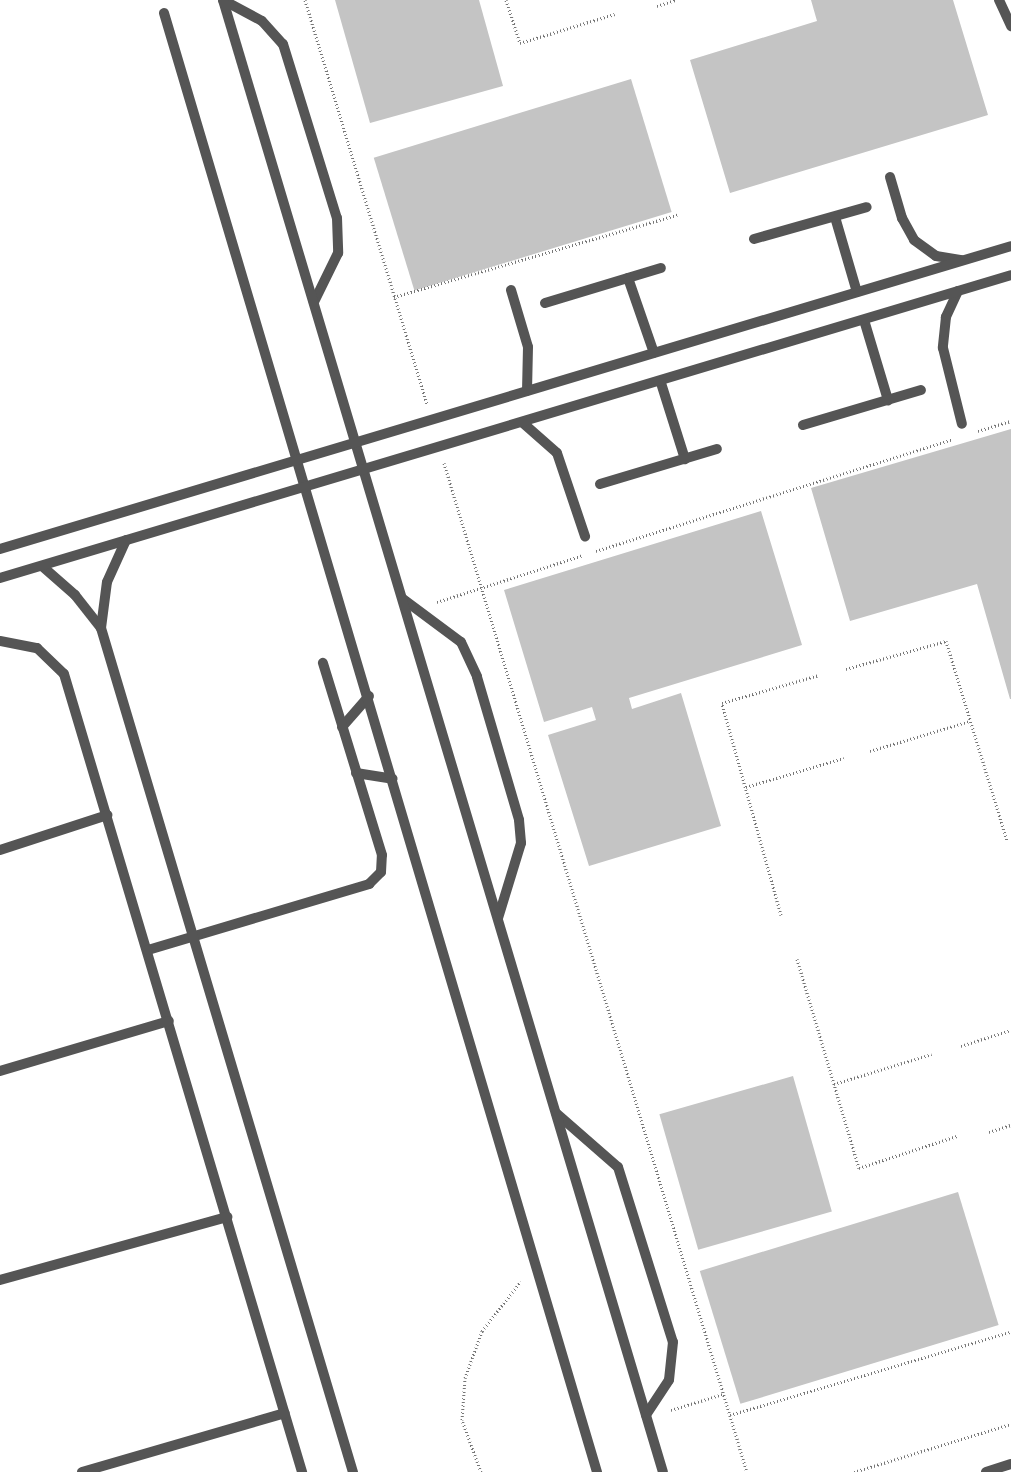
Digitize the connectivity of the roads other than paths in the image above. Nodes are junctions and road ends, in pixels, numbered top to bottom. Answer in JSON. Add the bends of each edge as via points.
{"nodes":[{"id":1,"x":223,"y":0,"type":"edge"},
{"id":2,"x":999,"y":0,"type":"edge"},
{"id":3,"x":164,"y":13,"type":"dead end"},
{"id":4,"x":1011,"y":26,"type":"edge"},
{"id":5,"x":890,"y":177,"type":"dead end"},
{"id":6,"x":867,"y":207,"type":"dead end"},
{"id":7,"x":835,"y":216,"type":"junction"},
{"id":8,"x":754,"y":239,"type":"dead end"},
{"id":9,"x":1011,"y":246,"type":"edge"},
{"id":10,"x":963,"y":260,"type":"junction"},
{"id":11,"x":661,"y":268,"type":"dead end"},
{"id":12,"x":1011,"y":275,"type":"edge"},
{"id":13,"x":628,"y":278,"type":"junction"},
{"id":14,"x":511,"y":290,"type":"dead end"},
{"id":15,"x":958,"y":291,"type":"junction"},
{"id":16,"x":857,"y":292,"type":"junction"},
{"id":17,"x":314,"y":302,"type":"junction"},
{"id":18,"x":545,"y":303,"type":"dead end"},
{"id":19,"x":864,"y":320,"type":"junction"},
{"id":20,"x":654,"y":353,"type":"junction"},
{"id":21,"x":661,"y":383,"type":"junction"},
{"id":22,"x":921,"y":390,"type":"dead end"},
{"id":23,"x":527,"y":391,"type":"junction"},
{"id":24,"x":888,"y":400,"type":"junction"},
{"id":25,"x":523,"y":423,"type":"junction"},
{"id":26,"x":962,"y":424,"type":"dead end"},
{"id":27,"x":803,"y":425,"type":"dead end"},
{"id":28,"x":356,"y":442,"type":"junction"},
{"id":29,"x":717,"y":449,"type":"dead end"},
{"id":30,"x":298,"y":459,"type":"junction"},
{"id":31,"x":685,"y":459,"type":"junction"},
{"id":32,"x":363,"y":469,"type":"junction"},
{"id":33,"x":600,"y":484,"type":"dead end"},
{"id":34,"x":306,"y":486,"type":"junction"},
{"id":35,"x":585,"y":536,"type":"dead end"},
{"id":36,"x":126,"y":540,"type":"junction"},
{"id":37,"x":0,"y":550,"type":"edge"},
{"id":38,"x":42,"y":566,"type":"junction"},
{"id":39,"x":0,"y":578,"type":"edge"},
{"id":40,"x":403,"y":600,"type":"junction"},
{"id":41,"x":101,"y":628,"type":"junction"},
{"id":42,"x":0,"y":642,"type":"edge"},
{"id":43,"x":323,"y":663,"type":"dead end"},
{"id":44,"x":369,"y":696,"type":"junction"},
{"id":45,"x":342,"y":728,"type":"junction"},
{"id":46,"x":356,"y":773,"type":"junction"},
{"id":47,"x":393,"y":779,"type":"junction"},
{"id":48,"x":107,"y":815,"type":"junction"},
{"id":49,"x":0,"y":850,"type":"edge"},
{"id":50,"x":498,"y":918,"type":"junction"},
{"id":51,"x":195,"y":937,"type":"junction"},
{"id":52,"x":148,"y":950,"type":"junction"},
{"id":53,"x":169,"y":1021,"type":"junction"},
{"id":54,"x":0,"y":1072,"type":"edge"},
{"id":55,"x":556,"y":1113,"type":"junction"},
{"id":56,"x":227,"y":1217,"type":"junction"},
{"id":57,"x":0,"y":1280,"type":"edge"},
{"id":58,"x":285,"y":1413,"type":"junction"},
{"id":59,"x":646,"y":1416,"type":"junction"},
{"id":60,"x":1011,"y":1464,"type":"edge"},
{"id":61,"x":304,"y":1471,"type":"edge"},
{"id":62,"x":82,"y":1472,"type":"edge"},
{"id":63,"x":353,"y":1472,"type":"edge"},
{"id":64,"x":597,"y":1472,"type":"edge"},
{"id":65,"x":663,"y":1472,"type":"edge"},
{"id":66,"x":986,"y":1472,"type":"edge"}],
"edges":[{"from":1,"to":17,"type":"street"},
{"from":1,"to":17,"type":"street","via":[[262,21],[283,44],[338,218],[338,253]]},
{"from":2,"to":4,"type":"street"},
{"from":3,"to":30,"type":"street"},
{"from":5,"to":10,"type":"street","via":[[902,218],[914,240],[936,256]]},
{"from":6,"to":7,"type":"street"},
{"from":7,"to":8,"type":"street"},
{"from":7,"to":16,"type":"street"},
{"from":9,"to":10,"type":"street"},
{"from":10,"to":16,"type":"street"},
{"from":11,"to":13,"type":"street"},
{"from":12,"to":15,"type":"street"},
{"from":13,"to":18,"type":"street"},
{"from":13,"to":20,"type":"street"},
{"from":14,"to":23,"type":"street","via":[[528,347]]},
{"from":15,"to":19,"type":"street"},
{"from":15,"to":26,"type":"street","via":[[946,317],[943,348]]},
{"from":16,"to":20,"type":"street"},
{"from":17,"to":28,"type":"street"},
{"from":19,"to":21,"type":"street"},
{"from":19,"to":24,"type":"street"},
{"from":20,"to":23,"type":"street"},
{"from":21,"to":25,"type":"street"},
{"from":21,"to":31,"type":"street"},
{"from":22,"to":24,"type":"street"},
{"from":23,"to":28,"type":"street"},
{"from":24,"to":27,"type":"street"},
{"from":25,"to":32,"type":"street"},
{"from":25,"to":35,"type":"street","via":[[557,454]]},
{"from":28,"to":30,"type":"street"},
{"from":28,"to":32,"type":"street"},
{"from":29,"to":31,"type":"street"},
{"from":30,"to":34,"type":"street"},
{"from":30,"to":37,"type":"street"},
{"from":31,"to":33,"type":"street"},
{"from":32,"to":34,"type":"street"},
{"from":32,"to":40,"type":"street"},
{"from":34,"to":36,"type":"street"},
{"from":34,"to":44,"type":"street"},
{"from":36,"to":38,"type":"street"},
{"from":36,"to":41,"type":"street","via":[[107,582]]},
{"from":38,"to":39,"type":"street"},
{"from":38,"to":41,"type":"street","via":[[75,595]]},
{"from":40,"to":50,"type":"street"},
{"from":40,"to":50,"type":"street","via":[[450,632],[470,658],[519,820],[519,859]]},
{"from":41,"to":51,"type":"street"},
{"from":42,"to":48,"type":"street","via":[[37,648],[64,674]]},
{"from":43,"to":45,"type":"street"},
{"from":44,"to":45,"type":"street"},
{"from":44,"to":47,"type":"street"},
{"from":45,"to":46,"type":"street"},
{"from":46,"to":47,"type":"street"},
{"from":46,"to":51,"type":"street","via":[[382,855],[377,879]]},
{"from":47,"to":64,"type":"street"},
{"from":48,"to":49,"type":"street"},
{"from":48,"to":52,"type":"street"},
{"from":50,"to":55,"type":"street"},
{"from":51,"to":52,"type":"street"},
{"from":51,"to":63,"type":"street"},
{"from":52,"to":53,"type":"street"},
{"from":53,"to":54,"type":"street"},
{"from":53,"to":56,"type":"street"},
{"from":55,"to":59,"type":"street"},
{"from":55,"to":59,"type":"street","via":[[618,1167],[673,1342],[669,1380]]},
{"from":56,"to":57,"type":"street"},
{"from":56,"to":58,"type":"street"},
{"from":58,"to":61,"type":"street"},
{"from":58,"to":62,"type":"street"},
{"from":59,"to":65,"type":"street"},
{"from":60,"to":66,"type":"street"}]}
